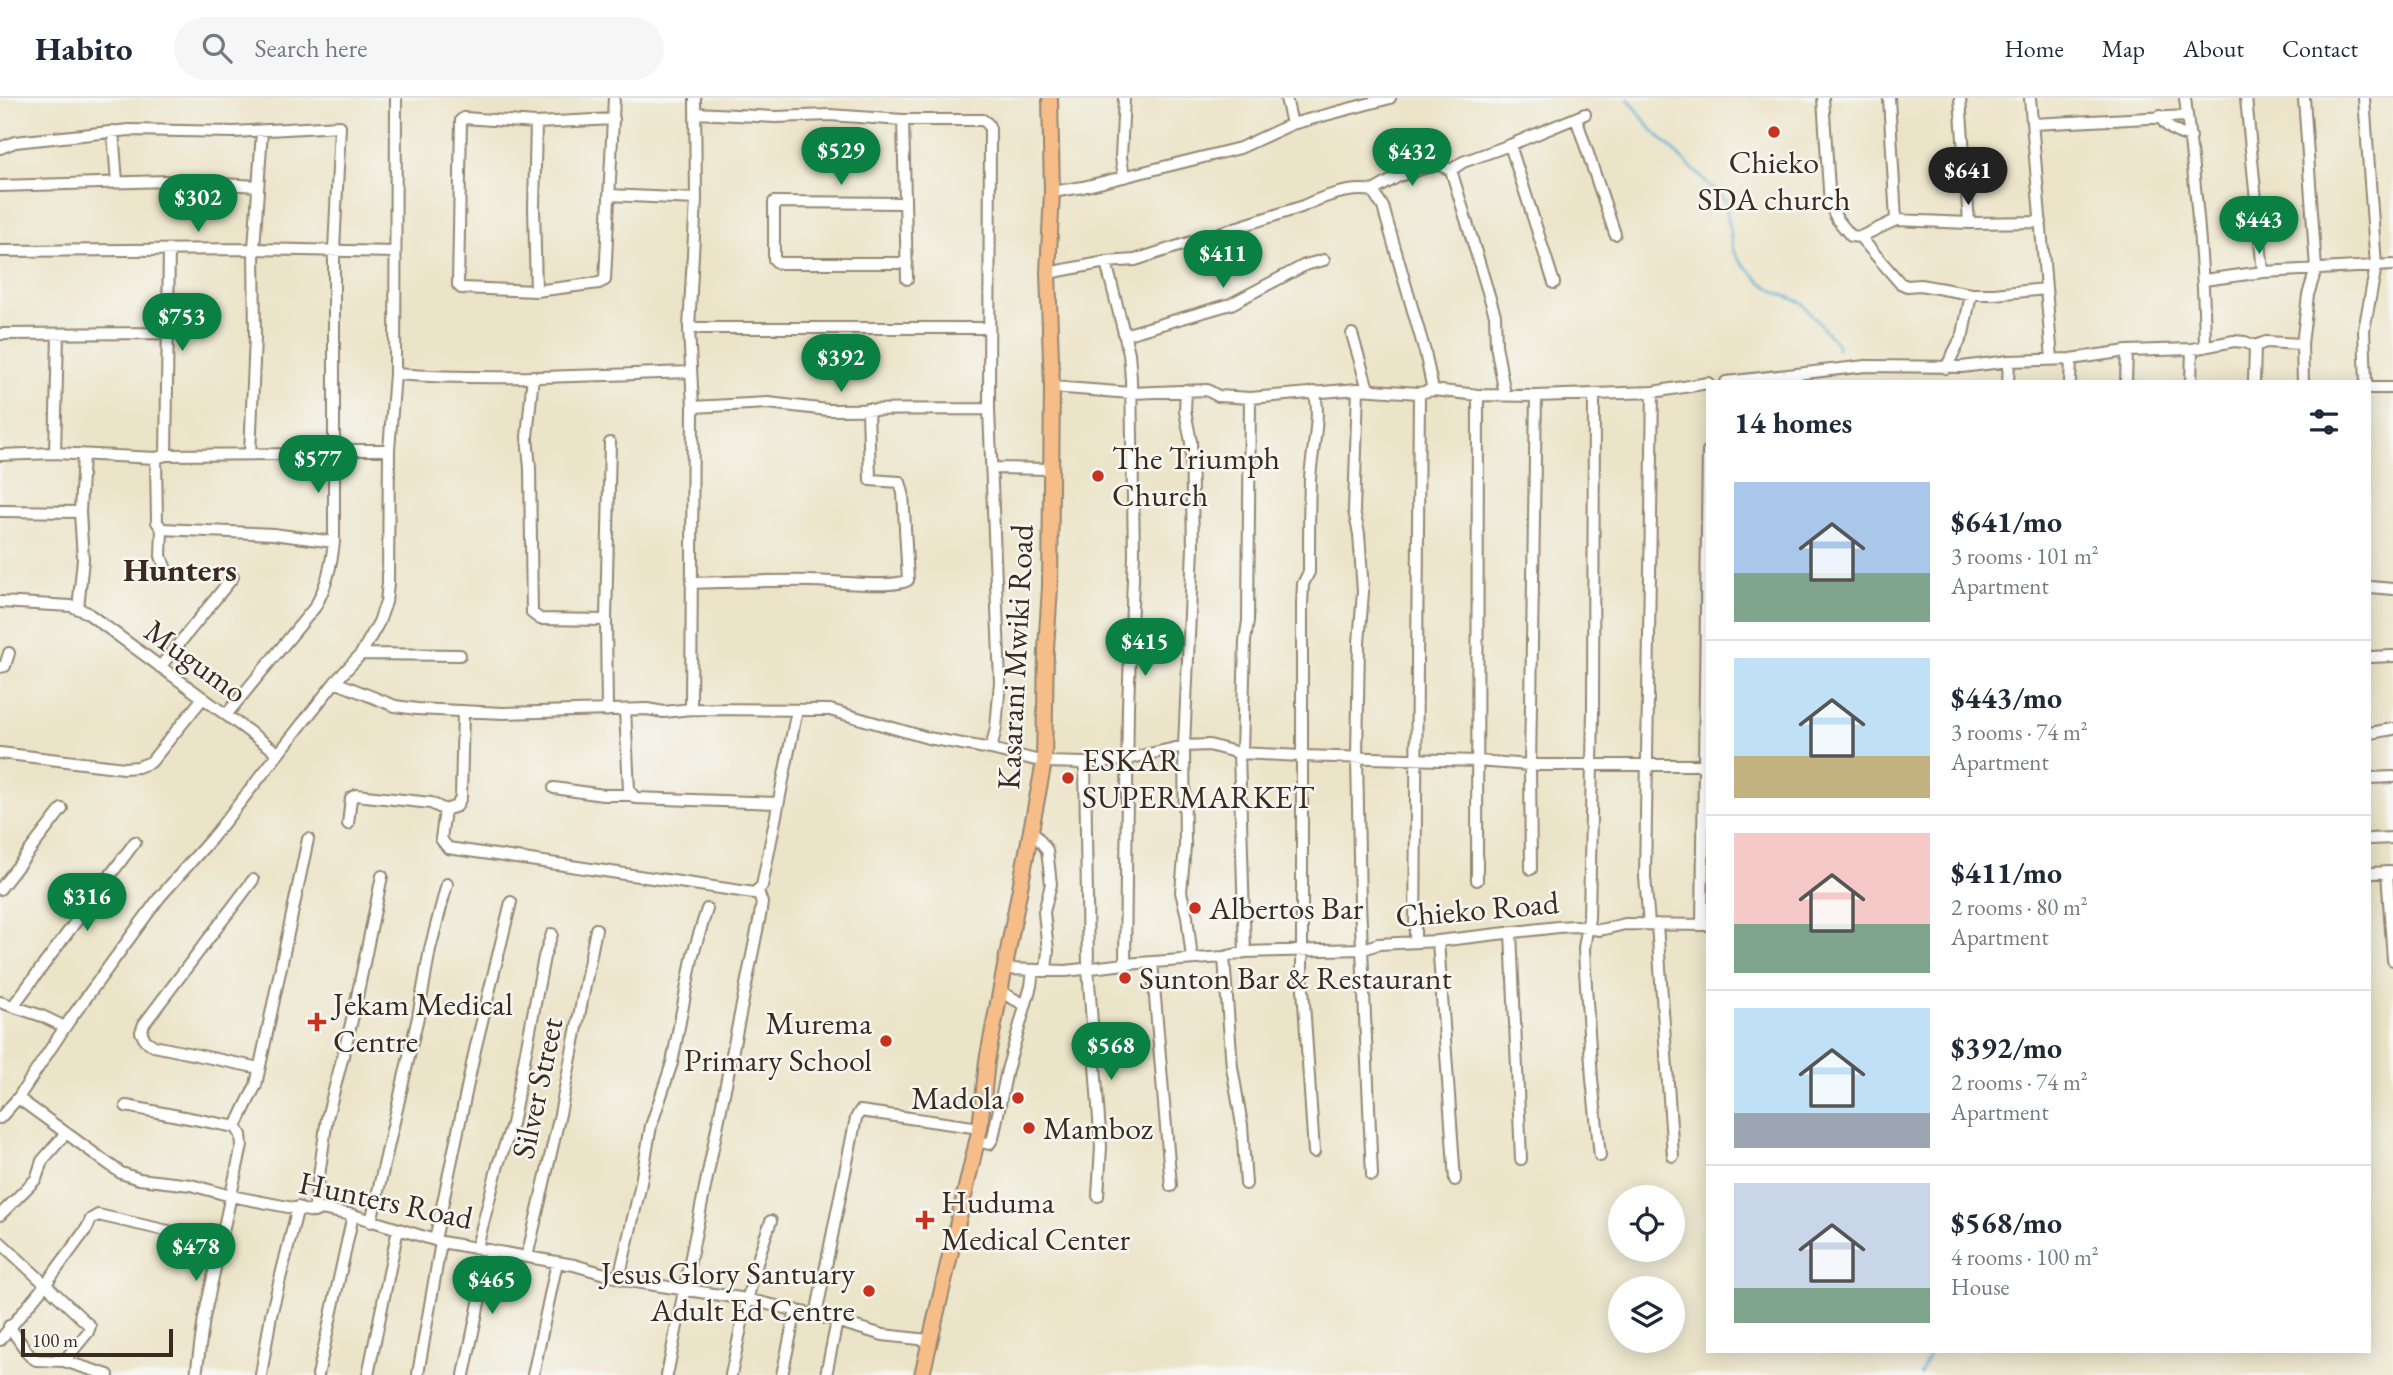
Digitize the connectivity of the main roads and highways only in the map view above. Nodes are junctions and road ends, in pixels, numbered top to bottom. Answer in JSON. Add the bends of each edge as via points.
{"nodes":[{"id":1,"x":1050,"y":98,"type":"edge"},
{"id":2,"x":922,"y":1375,"type":"edge"}],
"edges":[{"from":1,"to":2,"type":"main road","name":"Kasarani Mwiki Road","via":[[1052,470],[1044,762],[987,1060],[978,1135]]}]}
